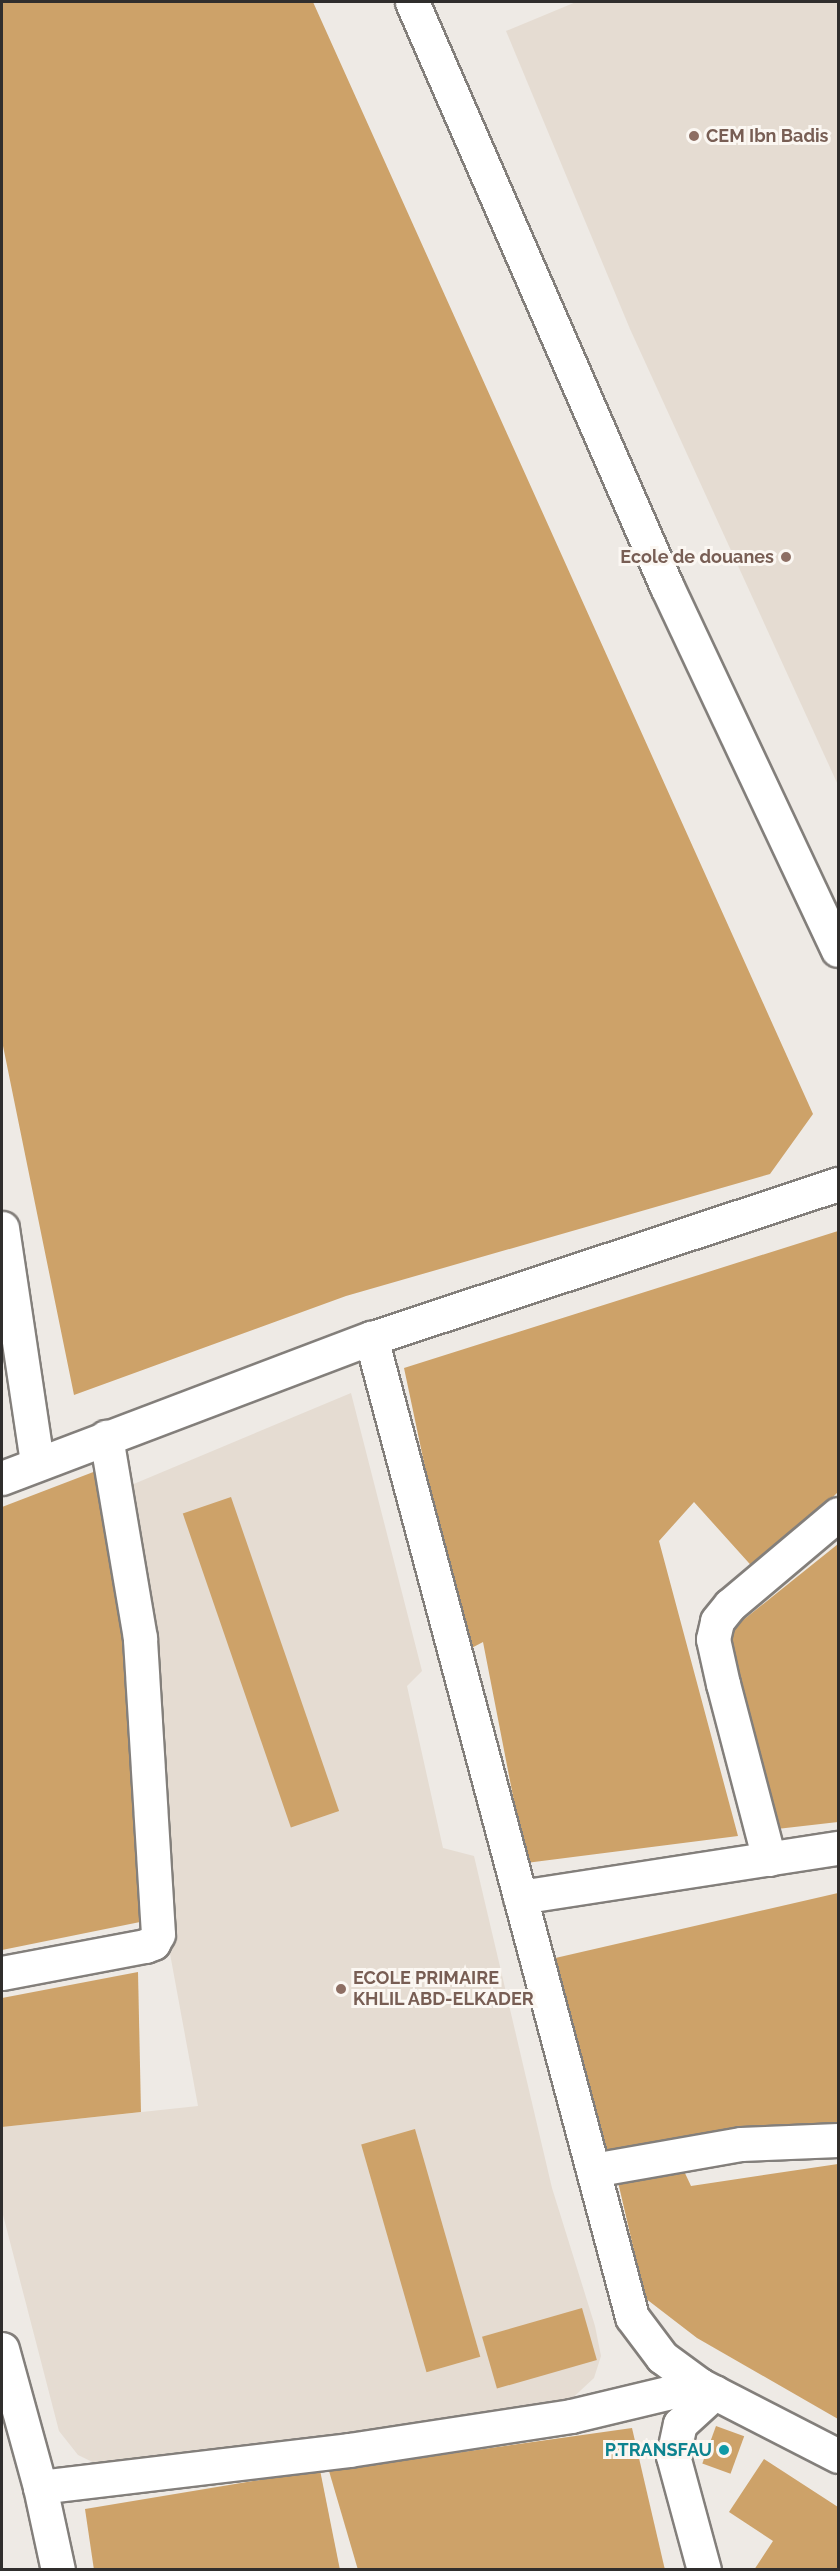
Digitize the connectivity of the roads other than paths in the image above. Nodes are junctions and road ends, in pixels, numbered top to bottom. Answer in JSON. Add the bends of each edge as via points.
{"nodes":[{"id":1,"x":412,"y":2,"type":"edge"},
{"id":2,"x":838,"y":950,"type":"edge"},
{"id":3,"x":838,"y":1184,"type":"edge"},
{"id":4,"x":2,"y":1228,"type":"edge"},
{"id":5,"x":7,"y":1302,"type":"edge"},
{"id":6,"x":371,"y":1338,"type":"junction"},
{"id":7,"x":106,"y":1437,"type":"junction"},
{"id":8,"x":37,"y":1463,"type":"junction"},
{"id":9,"x":2,"y":1478,"type":"edge"},
{"id":10,"x":838,"y":1514,"type":"edge"},
{"id":11,"x":838,"y":1848,"type":"edge"},
{"id":12,"x":769,"y":1859,"type":"junction"},
{"id":13,"x":520,"y":1897,"type":"junction"},
{"id":14,"x":2,"y":1973,"type":"edge"},
{"id":15,"x":838,"y":2140,"type":"edge"},
{"id":16,"x":593,"y":2170,"type":"junction"},
{"id":17,"x":2,"y":2349,"type":"edge"},
{"id":18,"x":707,"y":2388,"type":"junction"},
{"id":19,"x":838,"y":2456,"type":"edge"},
{"id":20,"x":40,"y":2487,"type":"junction"},
{"id":21,"x":58,"y":2570,"type":"edge"},
{"id":22,"x":704,"y":2570,"type":"edge"}],
"edges":[{"from":1,"to":2,"type":"street","via":[[667,587]]},
{"from":3,"to":6,"type":"street"},
{"from":4,"to":5,"type":"street"},
{"from":5,"to":8,"type":"street"},
{"from":6,"to":7,"type":"street"},
{"from":6,"to":13,"type":"street"},
{"from":7,"to":8,"type":"street"},
{"from":7,"to":14,"type":"street","via":[[140,1638],[158,1934],[153,1943],[145,1946]]},
{"from":8,"to":9,"type":"street"},
{"from":10,"to":12,"type":"street","via":[[730,1605],[717,1621],[713,1639]]},
{"from":11,"to":12,"type":"street"},
{"from":12,"to":13,"type":"street"},
{"from":13,"to":16,"type":"street"},
{"from":15,"to":16,"type":"street","via":[[741,2144]]},
{"from":16,"to":18,"type":"street","via":[[632,2317],[662,2357]]},
{"from":17,"to":20,"type":"street"},
{"from":18,"to":19,"type":"street"},
{"from":18,"to":20,"type":"street","via":[[571,2416],[349,2450]]},
{"from":18,"to":22,"type":"street","via":[[680,2424],[673,2456]]},
{"from":20,"to":21,"type":"street"}]}
